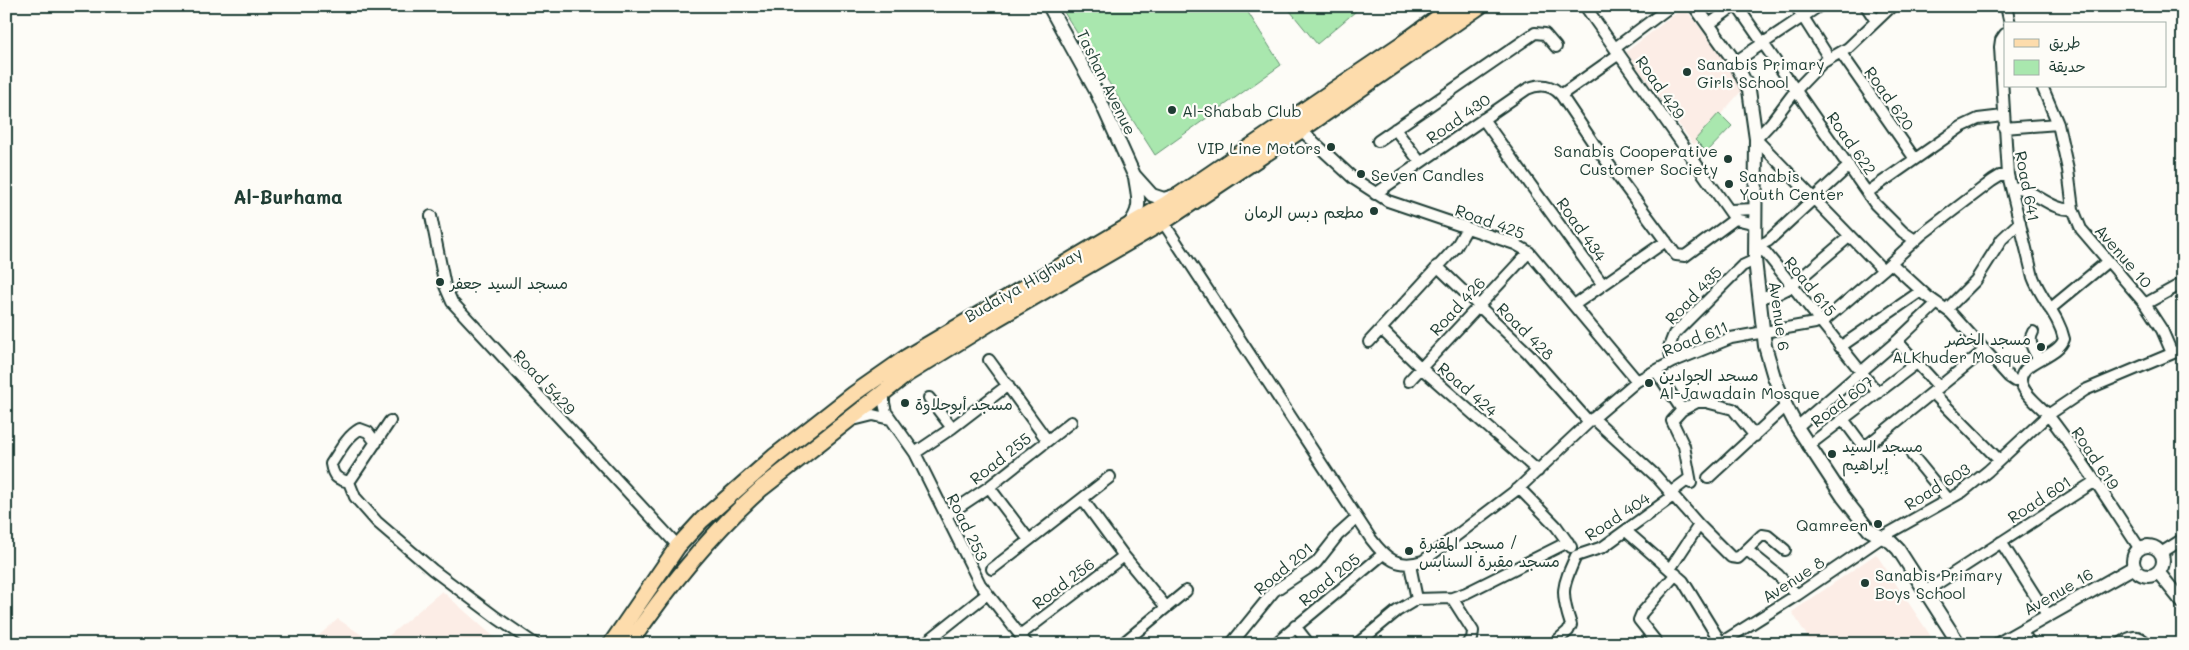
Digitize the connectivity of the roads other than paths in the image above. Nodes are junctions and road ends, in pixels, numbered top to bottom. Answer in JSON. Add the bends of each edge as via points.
{"nodes":[{"id":1,"x":1049,"y":6,"type":"edge"},
{"id":2,"x":1454,"y":6,"type":"edge"},
{"id":3,"x":1480,"y":6,"type":"edge"},
{"id":4,"x":1585,"y":6,"type":"edge"},
{"id":5,"x":1671,"y":6,"type":"edge"},
{"id":6,"x":1695,"y":6,"type":"edge"},
{"id":7,"x":1736,"y":6,"type":"edge"},
{"id":8,"x":1796,"y":6,"type":"edge"},
{"id":9,"x":1819,"y":6,"type":"edge"},
{"id":10,"x":1866,"y":6,"type":"edge"},
{"id":11,"x":1892,"y":6,"type":"edge"},
{"id":12,"x":2006,"y":6,"type":"edge"},
{"id":13,"x":1803,"y":18,"type":"junction"},
{"id":14,"x":1876,"y":21,"type":"junction"},
{"id":15,"x":2010,"y":22,"type":"edge"},
{"id":16,"x":1708,"y":26,"type":"junction"},
{"id":17,"x":2004,"y":36,"type":"edge"},
{"id":18,"x":1763,"y":44,"type":"junction"},
{"id":19,"x":1556,"y":47,"type":"dead end"},
{"id":20,"x":1617,"y":51,"type":"junction"},
{"id":21,"x":1841,"y":53,"type":"junction"},
{"id":22,"x":1829,"y":58,"type":"junction"},
{"id":23,"x":1735,"y":62,"type":"junction"},
{"id":24,"x":2043,"y":88,"type":"edge"},
{"id":25,"x":1796,"y":90,"type":"junction"},
{"id":26,"x":1561,"y":95,"type":"junction"},
{"id":27,"x":2003,"y":116,"type":"junction"},
{"id":28,"x":1483,"y":119,"type":"junction"},
{"id":29,"x":2058,"y":124,"type":"junction"},
{"id":30,"x":2004,"y":128,"type":"junction"},
{"id":31,"x":1395,"y":129,"type":"junction"},
{"id":32,"x":1301,"y":130,"type":"junction"},
{"id":33,"x":1756,"y":139,"type":"junction"},
{"id":34,"x":1378,"y":141,"type":"dead end"},
{"id":35,"x":1915,"y":159,"type":"junction"},
{"id":36,"x":1420,"y":162,"type":"junction"},
{"id":37,"x":1849,"y":166,"type":"junction"},
{"id":38,"x":1134,"y":175,"type":"junction"},
{"id":39,"x":2008,"y":175,"type":"junction"},
{"id":40,"x":2012,"y":188,"type":"junction"},
{"id":41,"x":1186,"y":191,"type":"junction"},
{"id":42,"x":1868,"y":192,"type":"junction"},
{"id":43,"x":1375,"y":194,"type":"junction"},
{"id":44,"x":1815,"y":198,"type":"junction"},
{"id":45,"x":1756,"y":209,"type":"junction"},
{"id":46,"x":2074,"y":209,"type":"junction"},
{"id":47,"x":1732,"y":215,"type":"junction"},
{"id":48,"x":431,"y":216,"type":"dead end"},
{"id":49,"x":1163,"y":222,"type":"junction"},
{"id":50,"x":2020,"y":222,"type":"junction"},
{"id":51,"x":1756,"y":224,"type":"junction"},
{"id":52,"x":1126,"y":228,"type":"junction"},
{"id":53,"x":1467,"y":228,"type":"junction"},
{"id":54,"x":1850,"y":236,"type":"junction"},
{"id":55,"x":1915,"y":240,"type":"junction"},
{"id":56,"x":1666,"y":242,"type":"junction"},
{"id":57,"x":1528,"y":252,"type":"junction"},
{"id":58,"x":1756,"y":252,"type":"junction"},
{"id":59,"x":2108,"y":261,"type":"junction"},
{"id":60,"x":1438,"y":266,"type":"junction"},
{"id":61,"x":1887,"y":267,"type":"junction"},
{"id":62,"x":2183,"y":283,"type":"edge"},
{"id":63,"x":1603,"y":285,"type":"junction"},
{"id":64,"x":1792,"y":285,"type":"junction"},
{"id":65,"x":1921,"y":292,"type":"junction"},
{"id":66,"x":1761,"y":297,"type":"junction"},
{"id":67,"x":1937,"y":303,"type":"junction"},
{"id":68,"x":1478,"y":304,"type":"junction"},
{"id":69,"x":2145,"y":304,"type":"junction"},
{"id":70,"x":1574,"y":305,"type":"junction"},
{"id":71,"x":1947,"y":310,"type":"junction"},
{"id":72,"x":2052,"y":312,"type":"junction"},
{"id":73,"x":1821,"y":321,"type":"junction"},
{"id":74,"x":1381,"y":329,"type":"junction"},
{"id":75,"x":2033,"y":332,"type":"dead end"},
{"id":76,"x":1765,"y":333,"type":"junction"},
{"id":77,"x":1898,"y":341,"type":"junction"},
{"id":78,"x":1369,"y":342,"type":"dead end"},
{"id":79,"x":1840,"y":346,"type":"junction"},
{"id":80,"x":2183,"y":349,"type":"edge"},
{"id":81,"x":1985,"y":350,"type":"junction"},
{"id":82,"x":2172,"y":353,"type":"junction"},
{"id":83,"x":989,"y":360,"type":"dead end"},
{"id":84,"x":2039,"y":360,"type":"junction"},
{"id":85,"x":1672,"y":362,"type":"junction"},
{"id":86,"x":1918,"y":362,"type":"junction"},
{"id":87,"x":1421,"y":368,"type":"junction"},
{"id":88,"x":1656,"y":371,"type":"junction"},
{"id":89,"x":1860,"y":373,"type":"junction"},
{"id":90,"x":1409,"y":381,"type":"dead end"},
{"id":91,"x":1636,"y":381,"type":"junction"},
{"id":92,"x":2022,"y":384,"type":"junction"},
{"id":93,"x":1008,"y":385,"type":"junction"},
{"id":94,"x":1936,"y":390,"type":"junction"},
{"id":95,"x":884,"y":391,"type":"junction"},
{"id":96,"x":1878,"y":393,"type":"junction"},
{"id":97,"x":929,"y":398,"type":"dead end"},
{"id":98,"x":1786,"y":406,"type":"junction"},
{"id":99,"x":1682,"y":410,"type":"junction"},
{"id":100,"x":2048,"y":415,"type":"junction"},
{"id":101,"x":890,"y":419,"type":"junction"},
{"id":102,"x":1843,"y":419,"type":"junction"},
{"id":103,"x":1591,"y":420,"type":"junction"},
{"id":104,"x":390,"y":421,"type":"dead end"},
{"id":105,"x":1071,"y":422,"type":"dead end"},
{"id":106,"x":845,"y":424,"type":"junction"},
{"id":107,"x":1797,"y":427,"type":"junction"},
{"id":108,"x":952,"y":428,"type":"junction"},
{"id":109,"x":1755,"y":436,"type":"junction"},
{"id":110,"x":1047,"y":440,"type":"junction"},
{"id":111,"x":376,"y":443,"type":"junction"},
{"id":112,"x":1808,"y":446,"type":"junction"},
{"id":113,"x":915,"y":453,"type":"junction"},
{"id":114,"x":1912,"y":454,"type":"dead end"},
{"id":115,"x":2000,"y":460,"type":"junction"},
{"id":116,"x":1538,"y":471,"type":"junction"},
{"id":117,"x":1110,"y":477,"type":"dead end"},
{"id":118,"x":1708,"y":478,"type":"dead end"},
{"id":119,"x":349,"y":482,"type":"junction"},
{"id":120,"x":2094,"y":482,"type":"junction"},
{"id":121,"x":989,"y":487,"type":"junction"},
{"id":122,"x":1518,"y":488,"type":"junction"},
{"id":123,"x":1671,"y":494,"type":"junction"},
{"id":124,"x":1948,"y":499,"type":"junction"},
{"id":125,"x":1083,"y":500,"type":"junction"},
{"id":126,"x":947,"y":515,"type":"junction"},
{"id":127,"x":1357,"y":518,"type":"junction"},
{"id":128,"x":1699,"y":525,"type":"junction"},
{"id":129,"x":1626,"y":531,"type":"junction"},
{"id":130,"x":1882,"y":537,"type":"junction"},
{"id":131,"x":1029,"y":540,"type":"junction"},
{"id":132,"x":2183,"y":540,"type":"edge"},
{"id":133,"x":1568,"y":542,"type":"junction"},
{"id":134,"x":2001,"y":542,"type":"junction"},
{"id":135,"x":678,"y":546,"type":"junction"},
{"id":136,"x":2140,"y":549,"type":"junction"},
{"id":137,"x":1747,"y":550,"type":"junction"},
{"id":138,"x":1785,"y":550,"type":"dead end"},
{"id":139,"x":2161,"y":553,"type":"junction"},
{"id":140,"x":1382,"y":555,"type":"junction"},
{"id":141,"x":1124,"y":556,"type":"junction"},
{"id":142,"x":1576,"y":556,"type":"junction"},
{"id":143,"x":1410,"y":565,"type":"junction"},
{"id":144,"x":2134,"y":567,"type":"junction"},
{"id":145,"x":992,"y":569,"type":"dead end"},
{"id":146,"x":1673,"y":572,"type":"junction"},
{"id":147,"x":2158,"y":572,"type":"junction"},
{"id":148,"x":1186,"y":591,"type":"dead end"},
{"id":149,"x":1926,"y":591,"type":"junction"},
{"id":150,"x":987,"y":594,"type":"junction"},
{"id":151,"x":1797,"y":595,"type":"junction"},
{"id":152,"x":1452,"y":598,"type":"junction"},
{"id":153,"x":1417,"y":599,"type":"junction"},
{"id":154,"x":2183,"y":603,"type":"edge"},
{"id":155,"x":1166,"y":607,"type":"junction"},
{"id":156,"x":2048,"y":616,"type":"junction"},
{"id":157,"x":1295,"y":626,"type":"junction"},
{"id":158,"x":2021,"y":631,"type":"junction"},
{"id":159,"x":1020,"y":635,"type":"junction"},
{"id":160,"x":931,"y":642,"type":"edge"},
{"id":161,"x":1720,"y":643,"type":"edge"},
{"id":162,"x":534,"y":644,"type":"edge"},
{"id":163,"x":611,"y":644,"type":"edge"},
{"id":164,"x":629,"y":644,"type":"edge"},
{"id":165,"x":1027,"y":644,"type":"edge"},
{"id":166,"x":1122,"y":644,"type":"edge"},
{"id":167,"x":1231,"y":644,"type":"edge"},
{"id":168,"x":1275,"y":644,"type":"edge"},
{"id":169,"x":1308,"y":644,"type":"edge"},
{"id":170,"x":1357,"y":644,"type":"edge"},
{"id":171,"x":1467,"y":644,"type":"edge"},
{"id":172,"x":1553,"y":644,"type":"edge"},
{"id":173,"x":1658,"y":644,"type":"edge"},
{"id":174,"x":1959,"y":644,"type":"edge"},
{"id":175,"x":1998,"y":644,"type":"edge"},
{"id":176,"x":2031,"y":644,"type":"edge"},
{"id":177,"x":2120,"y":644,"type":"edge"},
{"id":178,"x":2148,"y":644,"type":"edge"}],
"edges":[{"from":1,"to":38,"type":"street","name":"Tashan Avenue","via":[[1096,91]]},
{"from":2,"to":41,"type":"main road","name":"Budaiya Highway"},
{"from":3,"to":32,"type":"main road","name":"Budaiya Highway"},
{"from":4,"to":20,"type":"street","name":"Road 429"},
{"from":5,"to":20,"type":"street"},
{"from":6,"to":16,"type":"street","name":"Avenue 6"},
{"from":7,"to":16,"type":"street"},
{"from":7,"to":18,"type":"street","name":"Road 622"},
{"from":8,"to":13,"type":"street"},
{"from":9,"to":13,"type":"street"},
{"from":10,"to":14,"type":"street"},
{"from":11,"to":14,"type":"street"},
{"from":12,"to":15,"type":"street"},
{"from":13,"to":18,"type":"street"},
{"from":13,"to":22,"type":"street"},
{"from":14,"to":21,"type":"street"},
{"from":16,"to":23,"type":"street","name":"Avenue 6"},
{"from":17,"to":27,"type":"street","name":"Road 641","via":[[2000,44]]},
{"from":18,"to":23,"type":"street"},
{"from":18,"to":25,"type":"street","name":"Road 622"},
{"from":19,"to":31,"type":"street","name":"Road 430","via":[[1545,34],[1535,33]]},
{"from":20,"to":26,"type":"street","name":"Road 429"},
{"from":20,"to":47,"type":"street","name":"Road 429"},
{"from":21,"to":22,"type":"street"},
{"from":21,"to":35,"type":"street","name":"Road 620"},
{"from":22,"to":25,"type":"street"},
{"from":23,"to":33,"type":"street","name":"Avenue 6","via":[[1749,90]]},
{"from":24,"to":29,"type":"street","name":"Avenue 10"},
{"from":25,"to":33,"type":"street"},
{"from":25,"to":37,"type":"street","name":"Road 622"},
{"from":26,"to":28,"type":"street","name":"Road 430","via":[[1545,85],[1531,87]]},
{"from":26,"to":56,"type":"street"},
{"from":27,"to":30,"type":"street","name":"Road 641"},
{"from":27,"to":35,"type":"street","via":[[1966,124]]},
{"from":28,"to":36,"type":"street","name":"Road 430"},
{"from":28,"to":63,"type":"street","name":"Road 434"},
{"from":29,"to":30,"type":"street"},
{"from":29,"to":46,"type":"street","name":"Avenue 10"},
{"from":30,"to":39,"type":"street","name":"Road 641"},
{"from":31,"to":34,"type":"street","name":"Road 430"},
{"from":31,"to":36,"type":"street"},
{"from":32,"to":43,"type":"street","name":"Road 425"},
{"from":32,"to":49,"type":"main road","name":"Budaiya Highway"},
{"from":33,"to":44,"type":"street","name":"Road 619"},
{"from":33,"to":45,"type":"street","name":"Avenue 6"},
{"from":35,"to":42,"type":"street"},
{"from":36,"to":43,"type":"street","name":"Road 430"},
{"from":37,"to":42,"type":"street","name":"Road 622"},
{"from":37,"to":44,"type":"street","name":"Road 435"},
{"from":38,"to":41,"type":"street","via":[[1158,198],[1171,198]]},
{"from":38,"to":52,"type":"street","via":[[1138,212]]},
{"from":39,"to":40,"type":"street","name":"Road 641"},
{"from":39,"to":55,"type":"street","name":"Road 611","via":[[2000,176],[1976,191]]},
{"from":40,"to":46,"type":"street","via":[[2024,189],[2063,208]]},
{"from":40,"to":50,"type":"street","name":"Road 641"},
{"from":41,"to":52,"type":"main road","name":"Budaiya Highway"},
{"from":42,"to":55,"type":"street","name":"Road 622","via":[[1875,204]]},
{"from":43,"to":53,"type":"street","name":"Road 425"},
{"from":44,"to":54,"type":"street","name":"Road 619"},
{"from":44,"to":58,"type":"street","name":"Road 435"},
{"from":45,"to":47,"type":"street"},
{"from":45,"to":51,"type":"street","name":"Avenue 6"},
{"from":46,"to":59,"type":"street","name":"Avenue 10","via":[[2081,229]]},
{"from":47,"to":51,"type":"street"},
{"from":47,"to":56,"type":"street","via":[[1685,256],[1676,255]]},
{"from":48,"to":135,"type":"street","name":"Road 5429","via":[[445,286],[452,302]]},
{"from":49,"to":95,"type":"main road","name":"Budaiya Highway","via":[[935,356]]},
{"from":49,"to":127,"type":"street"},
{"from":50,"to":71,"type":"street","via":[[2002,239],[1976,280]]},
{"from":50,"to":72,"type":"street","name":"Road 641","via":[[2033,277]]},
{"from":51,"to":58,"type":"street","name":"Avenue 6"},
{"from":52,"to":135,"type":"main road","name":"Budaiya Highway","via":[[884,373],[723,500]]},
{"from":53,"to":57,"type":"street","name":"Road 425","via":[[1515,244]]},
{"from":53,"to":60,"type":"street","via":[[1460,242]]},
{"from":54,"to":61,"type":"street","name":"Road 619"},
{"from":54,"to":64,"type":"street"},
{"from":55,"to":61,"type":"street","name":"Road 611"},
{"from":56,"to":63,"type":"street"},
{"from":57,"to":68,"type":"street","name":"Road 426"},
{"from":57,"to":70,"type":"street","name":"Road 425"},
{"from":58,"to":64,"type":"street","name":"Road 615","via":[[1766,253]]},
{"from":58,"to":66,"type":"street","name":"Avenue 6"},
{"from":58,"to":85,"type":"street","name":"Road 435","via":[[1674,334],[1670,347]]},
{"from":59,"to":69,"type":"street","name":"Avenue 10"},
{"from":59,"to":72,"type":"street"},
{"from":60,"to":68,"type":"street","name":"Road 428"},
{"from":60,"to":74,"type":"street"},
{"from":61,"to":65,"type":"street","name":"Road 619"},
{"from":61,"to":73,"type":"street","name":"Road 611"},
{"from":62,"to":69,"type":"street"},
{"from":63,"to":70,"type":"street"},
{"from":64,"to":66,"type":"street","via":[[1781,292]]},
{"from":64,"to":73,"type":"street","name":"Road 615"},
{"from":65,"to":67,"type":"street","name":"Road 619"},
{"from":65,"to":79,"type":"street"},
{"from":66,"to":76,"type":"street","name":"Avenue 6"},
{"from":67,"to":71,"type":"street","name":"Road 619"},
{"from":67,"to":77,"type":"street"},
{"from":68,"to":87,"type":"street","name":"Road 426"},
{"from":68,"to":103,"type":"street","name":"Road 428"},
{"from":69,"to":82,"type":"street","name":"Avenue 10"},
{"from":70,"to":91,"type":"street","name":"Road 425"},
{"from":71,"to":81,"type":"street","name":"Road 619"},
{"from":72,"to":84,"type":"street","name":"Road 641","via":[[2064,338],[2062,344]]},
{"from":73,"to":76,"type":"street","name":"Road 611"},
{"from":73,"to":79,"type":"street","name":"Road 615"},
{"from":74,"to":78,"type":"street"},
{"from":74,"to":87,"type":"street","name":"Road 424"},
{"from":75,"to":84,"type":"street","via":[[2031,345]]},
{"from":76,"to":85,"type":"street","name":"Road 611","via":[[1731,338]]},
{"from":76,"to":98,"type":"street","name":"Avenue 6","via":[[1765,346]]},
{"from":77,"to":86,"type":"street"},
{"from":77,"to":89,"type":"street"},
{"from":79,"to":89,"type":"street","name":"Road 615"},
{"from":80,"to":82,"type":"street"},
{"from":81,"to":92,"type":"street","name":"Road 619","via":[[2012,379]]},
{"from":81,"to":94,"type":"street"},
{"from":82,"to":100,"type":"street","via":[[2085,390]]},
{"from":83,"to":93,"type":"street","name":"Road 255"},
{"from":84,"to":92,"type":"street","via":[[2024,371]]},
{"from":85,"to":88,"type":"street","name":"Road 611"},
{"from":86,"to":94,"type":"street"},
{"from":86,"to":96,"type":"street","name":"Road 607"},
{"from":87,"to":90,"type":"street","name":"Road 426"},
{"from":87,"to":116,"type":"street","name":"Road 424"},
{"from":88,"to":91,"type":"street","name":"Road 611"},
{"from":88,"to":99,"type":"street"},
{"from":89,"to":96,"type":"street","name":"Road 615"},
{"from":89,"to":107,"type":"street"},
{"from":91,"to":103,"type":"street","name":"Road 611"},
{"from":92,"to":100,"type":"street","name":"Road 619"},
{"from":93,"to":108,"type":"street"},
{"from":93,"to":110,"type":"street","name":"Road 255"},
{"from":94,"to":102,"type":"street","via":[[1865,445]]},
{"from":94,"to":115,"type":"street"},
{"from":95,"to":101,"type":"street","name":"Road 253","via":[[884,407]]},
{"from":95,"to":106,"type":"main road","name":"Budaiya Highway"},
{"from":96,"to":102,"type":"street","name":"Road 607"},
{"from":97,"to":108,"type":"street"},
{"from":98,"to":107,"type":"street","name":"Avenue 6"},
{"from":98,"to":109,"type":"street"},
{"from":99,"to":109,"type":"street","via":[[1702,401],[1734,408]]},
{"from":99,"to":123,"type":"street","name":"Road 404","via":[[1672,421],[1684,446],[1690,480]]},
{"from":100,"to":115,"type":"street","name":"Road 603"},
{"from":100,"to":120,"type":"street","name":"Road 619"},
{"from":101,"to":106,"type":"street","via":[[873,415]]},
{"from":101,"to":113,"type":"street","name":"Road 253"},
{"from":102,"to":112,"type":"street","name":"Road 607"},
{"from":103,"to":116,"type":"street","name":"Road 611"},
{"from":103,"to":123,"type":"street","name":"Road 428","via":[[1656,476]]},
{"from":104,"to":111,"type":"street"},
{"from":105,"to":110,"type":"street","name":"Road 255"},
{"from":106,"to":164,"type":"main road","name":"Budaiya Highway","via":[[741,506],[696,553]]},
{"from":107,"to":112,"type":"street","name":"Avenue 6"},
{"from":108,"to":113,"type":"street"},
{"from":109,"to":118,"type":"street"},
{"from":110,"to":121,"type":"street","name":"Road 255"},
{"from":111,"to":119,"type":"street"},
{"from":111,"to":119,"type":"street","via":[[368,432],[360,429],[346,442],[331,464],[332,474]]},
{"from":112,"to":130,"type":"street","name":"Avenue 6","via":[[1869,530]]},
{"from":113,"to":126,"type":"street","name":"Road 253"},
{"from":114,"to":124,"type":"street"},
{"from":115,"to":124,"type":"street","name":"Road 603","via":[[1975,482]]},
{"from":116,"to":122,"type":"street","name":"Road 611"},
{"from":117,"to":125,"type":"street"},
{"from":119,"to":162,"type":"street","via":[[355,497],[377,522],[433,570]]},
{"from":120,"to":134,"type":"street","name":"Road 601"},
{"from":120,"to":136,"type":"street","name":"Road 619"},
{"from":121,"to":126,"type":"street","name":"Road 255"},
{"from":121,"to":131,"type":"street"},
{"from":122,"to":133,"type":"street","name":"Road 404"},
{"from":122,"to":143,"type":"street","name":"Road 611","via":[[1423,561]]},
{"from":123,"to":128,"type":"street","name":"Road 428"},
{"from":123,"to":129,"type":"street","name":"Road 404"},
{"from":124,"to":130,"type":"street","name":"Road 603"},
{"from":125,"to":131,"type":"street"},
{"from":125,"to":141,"type":"street"},
{"from":126,"to":150,"type":"street","name":"Road 253","via":[[971,569]]},
{"from":127,"to":140,"type":"street"},
{"from":127,"to":167,"type":"street","name":"Road 201","via":[[1338,535],[1316,563],[1274,591]]},
{"from":128,"to":137,"type":"street","name":"Road 428","via":[[1731,557],[1736,558]]},
{"from":128,"to":146,"type":"street"},
{"from":129,"to":142,"type":"street","name":"Road 404","via":[[1603,547]]},
{"from":129,"to":146,"type":"street"},
{"from":130,"to":149,"type":"street","name":"Avenue 6","via":[[1898,549]]},
{"from":130,"to":151,"type":"street","name":"Avenue 8"},
{"from":131,"to":145,"type":"street"},
{"from":132,"to":139,"type":"street"},
{"from":133,"to":142,"type":"street","name":"Road 404"},
{"from":133,"to":152,"type":"street"},
{"from":134,"to":149,"type":"street","name":"Road 601"},
{"from":134,"to":156,"type":"street","name":"Road 601"},
{"from":135,"to":163,"type":"main road","name":"Budaiya Highway"},
{"from":136,"to":139,"type":"street","via":[[2149,546]]},
{"from":136,"to":144,"type":"street","via":[[2134,555]]},
{"from":137,"to":138,"type":"street","via":[[1764,534]]},
{"from":137,"to":151,"type":"street"},
{"from":139,"to":147,"type":"street","via":[[2163,565]]},
{"from":140,"to":143,"type":"street"},
{"from":140,"to":157,"type":"street","name":"Road 205"},
{"from":141,"to":155,"type":"street"},
{"from":141,"to":159,"type":"street","name":"Road 256"},
{"from":142,"to":172,"type":"street","name":"Road 404","via":[[1565,580],[1563,596],[1571,625]]},
{"from":143,"to":153,"type":"street"},
{"from":144,"to":147,"type":"street","via":[[2145,576]]},
{"from":144,"to":156,"type":"street","name":"Avenue 16"},
{"from":146,"to":161,"type":"street"},
{"from":146,"to":173,"type":"street","via":[[1639,620]]},
{"from":147,"to":154,"type":"street"},
{"from":148,"to":155,"type":"street"},
{"from":149,"to":174,"type":"street","name":"Avenue 6"},
{"from":150,"to":159,"type":"street","name":"Road 253"},
{"from":150,"to":160,"type":"street"},
{"from":151,"to":161,"type":"street","name":"Avenue 8"},
{"from":152,"to":153,"type":"street"},
{"from":152,"to":171,"type":"street","via":[[1474,635]]},
{"from":153,"to":170,"type":"street"},
{"from":155,"to":166,"type":"street"},
{"from":156,"to":158,"type":"street","name":"Avenue 16"},
{"from":157,"to":168,"type":"street","name":"Road 205"},
{"from":157,"to":169,"type":"street","name":"Road 205"},
{"from":158,"to":175,"type":"street","name":"Avenue 16"},
{"from":158,"to":176,"type":"street"},
{"from":159,"to":165,"type":"street","name":"Road 253"},
{"from":177,"to":178,"type":"street","via":[[2136,636]]}]}
